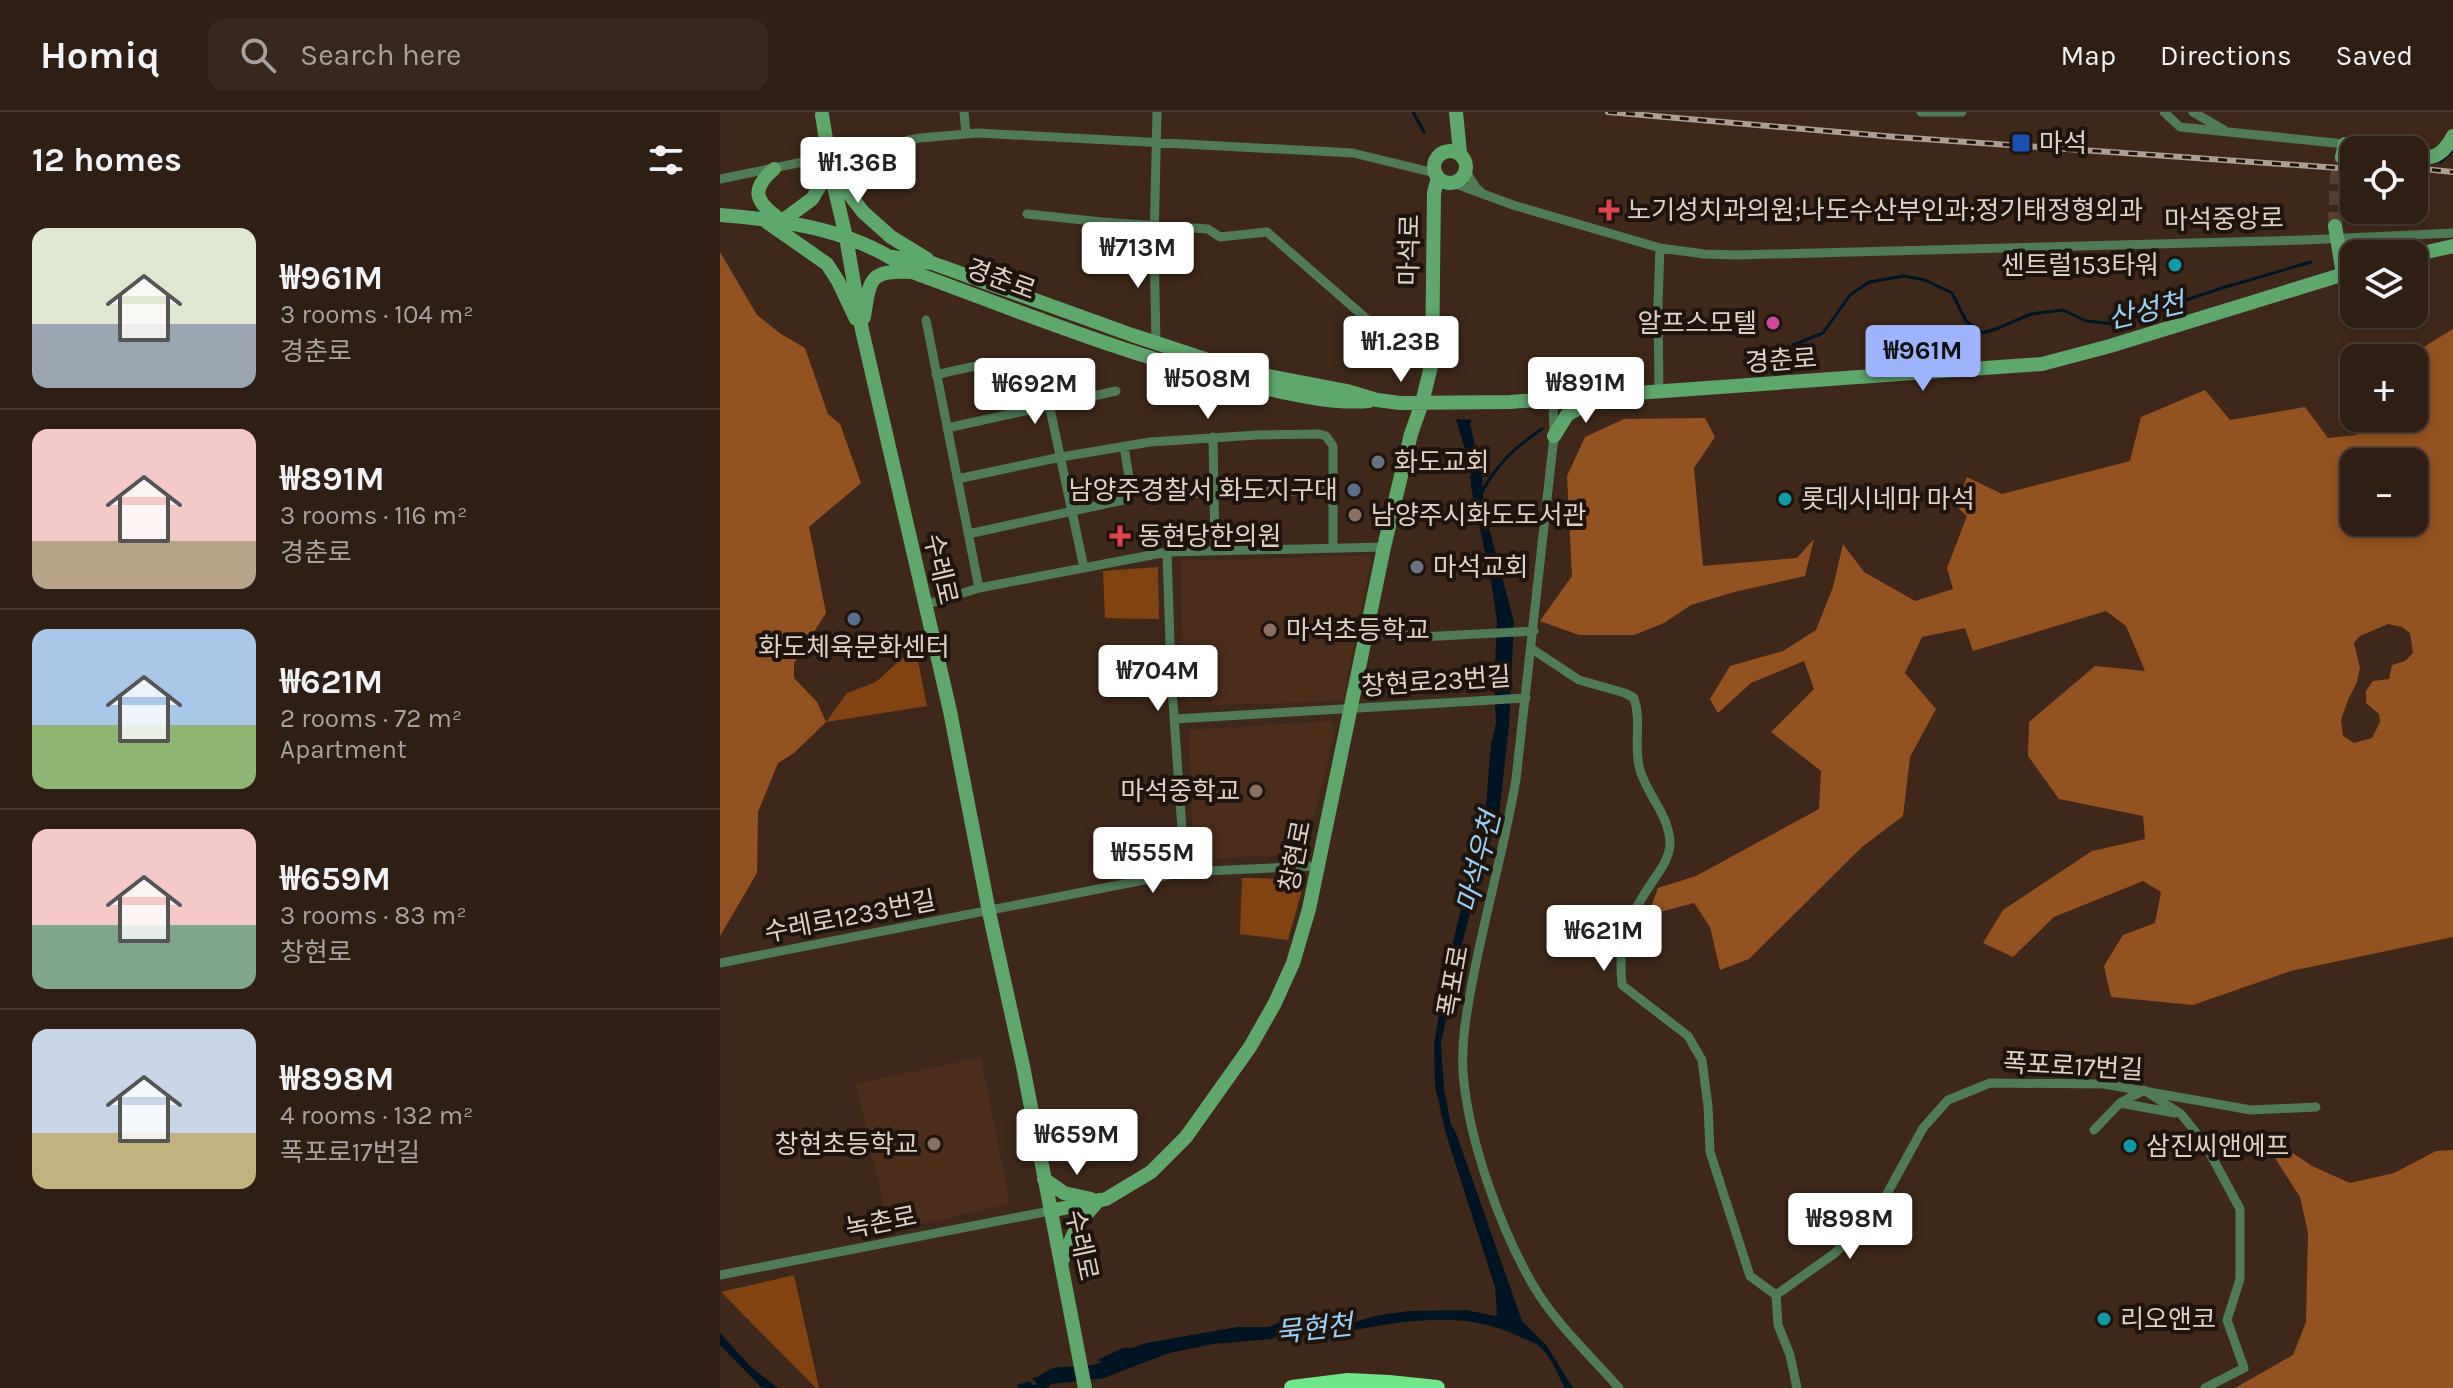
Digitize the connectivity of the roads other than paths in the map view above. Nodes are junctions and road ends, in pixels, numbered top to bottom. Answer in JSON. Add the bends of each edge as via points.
{"nodes":[{"id":1,"x":964,"y":112,"type":"edge"},
{"id":2,"x":1157,"y":112,"type":"edge"},
{"id":3,"x":1921,"y":112,"type":"edge"},
{"id":4,"x":1962,"y":112,"type":"edge"},
{"id":5,"x":2164,"y":112,"type":"edge"},
{"id":6,"x":2193,"y":112,"type":"edge"},
{"id":7,"x":822,"y":113,"type":"edge"},
{"id":8,"x":1456,"y":117,"type":"edge"},
{"id":9,"x":2224,"y":130,"type":"junction"},
{"id":10,"x":966,"y":134,"type":"junction"},
{"id":11,"x":2453,"y":136,"type":"edge"},
{"id":12,"x":1157,"y":142,"type":"junction"},
{"id":13,"x":2340,"y":149,"type":"edge"},
{"id":14,"x":1460,"y":153,"type":"junction"},
{"id":15,"x":2428,"y":158,"type":"edge"},
{"id":16,"x":1437,"y":166,"type":"junction"},
{"id":17,"x":774,"y":169,"type":"junction"},
{"id":18,"x":1466,"y":171,"type":"junction"},
{"id":19,"x":720,"y":179,"type":"edge"},
{"id":20,"x":833,"y":181,"type":"junction"},
{"id":21,"x":1453,"y":183,"type":"junction"},
{"id":22,"x":1483,"y":194,"type":"junction"},
{"id":23,"x":1027,"y":214,"type":"dead end"},
{"id":24,"x":720,"y":215,"type":"edge"},
{"id":25,"x":761,"y":218,"type":"junction"},
{"id":26,"x":782,"y":221,"type":"junction"},
{"id":27,"x":1154,"y":226,"type":"junction"},
{"id":28,"x":2336,"y":232,"type":"junction"},
{"id":29,"x":2431,"y":233,"type":"junction"},
{"id":30,"x":2453,"y":233,"type":"edge"},
{"id":31,"x":846,"y":237,"type":"junction"},
{"id":32,"x":2340,"y":245,"type":"edge"},
{"id":33,"x":2450,"y":246,"type":"edge"},
{"id":34,"x":1660,"y":248,"type":"junction"},
{"id":35,"x":2428,"y":252,"type":"edge"},
{"id":36,"x":892,"y":257,"type":"junction"},
{"id":37,"x":932,"y":263,"type":"junction"},
{"id":38,"x":912,"y":272,"type":"junction"},
{"id":39,"x":2340,"y":274,"type":"edge"},
{"id":40,"x":926,"y":320,"type":"dead end"},
{"id":41,"x":862,"y":330,"type":"junction"},
{"id":42,"x":1156,"y":343,"type":"junction"},
{"id":43,"x":1150,"y":359,"type":"junction"},
{"id":44,"x":1432,"y":362,"type":"junction"},
{"id":45,"x":936,"y":375,"type":"junction"},
{"id":46,"x":1116,"y":391,"type":"dead end"},
{"id":47,"x":1659,"y":392,"type":"junction"},
{"id":48,"x":1601,"y":396,"type":"junction"},
{"id":49,"x":1553,"y":399,"type":"junction"},
{"id":50,"x":1377,"y":400,"type":"junction"},
{"id":51,"x":1422,"y":403,"type":"junction"},
{"id":52,"x":1050,"y":406,"type":"junction"},
{"id":53,"x":947,"y":428,"type":"junction"},
{"id":54,"x":1554,"y":436,"type":"junction"},
{"id":55,"x":1213,"y":437,"type":"junction"},
{"id":56,"x":1124,"y":446,"type":"junction"},
{"id":57,"x":1061,"y":457,"type":"junction"},
{"id":58,"x":957,"y":479,"type":"junction"},
{"id":59,"x":1333,"y":490,"type":"junction"},
{"id":60,"x":1215,"y":491,"type":"junction"},
{"id":61,"x":1176,"y":494,"type":"dead end"},
{"id":62,"x":1072,"y":512,"type":"junction"},
{"id":63,"x":968,"y":534,"type":"junction"},
{"id":64,"x":1384,"y":547,"type":"junction"},
{"id":65,"x":1333,"y":548,"type":"junction"},
{"id":66,"x":1215,"y":551,"type":"junction"},
{"id":67,"x":1167,"y":552,"type":"junction"},
{"id":68,"x":1084,"y":568,"type":"junction"},
{"id":69,"x":979,"y":588,"type":"junction"},
{"id":70,"x":925,"y":605,"type":"junction"},
{"id":71,"x":1534,"y":631,"type":"junction"},
{"id":72,"x":1368,"y":633,"type":"junction"},
{"id":73,"x":1532,"y":649,"type":"junction"},
{"id":74,"x":1520,"y":697,"type":"junction"},
{"id":75,"x":1350,"y":709,"type":"junction"},
{"id":76,"x":1175,"y":719,"type":"junction"},
{"id":77,"x":1316,"y":866,"type":"junction"},
{"id":78,"x":1185,"y":872,"type":"junction"},
{"id":79,"x":989,"y":912,"type":"junction"},
{"id":80,"x":720,"y":963,"type":"edge"},
{"id":81,"x":2144,"y":1090,"type":"junction"},
{"id":82,"x":2120,"y":1103,"type":"junction"},
{"id":83,"x":2316,"y":1107,"type":"dead end"},
{"id":84,"x":2181,"y":1114,"type":"junction"},
{"id":85,"x":2094,"y":1130,"type":"dead end"},
{"id":86,"x":1044,"y":1179,"type":"junction"},
{"id":87,"x":1099,"y":1200,"type":"junction"},
{"id":88,"x":1050,"y":1211,"type":"junction"},
{"id":89,"x":1061,"y":1263,"type":"junction"},
{"id":90,"x":720,"y":1275,"type":"edge"},
{"id":91,"x":1776,"y":1295,"type":"junction"},
{"id":92,"x":1389,"y":1383,"type":"junction"},
{"id":93,"x":1085,"y":1388,"type":"edge"},
{"id":94,"x":1292,"y":1388,"type":"edge"},
{"id":95,"x":1353,"y":1388,"type":"edge"},
{"id":96,"x":1437,"y":1388,"type":"edge"},
{"id":97,"x":1619,"y":1388,"type":"edge"},
{"id":98,"x":1797,"y":1388,"type":"edge"},
{"id":99,"x":2205,"y":1388,"type":"edge"}],
"edges":[{"from":1,"to":10,"type":"street"},
{"from":2,"to":12,"type":"street"},
{"from":3,"to":4,"type":"street"},
{"from":5,"to":9,"type":"street","via":[[2180,127]]},
{"from":6,"to":9,"type":"street"},
{"from":7,"to":20,"type":"street","name":"수레로","bridge":true},
{"from":8,"to":14,"type":"street"},
{"from":8,"to":16,"type":"street","name":"마석로"},
{"from":9,"to":13,"type":"street"},
{"from":10,"to":12,"type":"street"},
{"from":10,"to":17,"type":"street","via":[[920,138]]},
{"from":11,"to":15,"type":"street","via":[[2438,155]]},
{"from":12,"to":16,"type":"street","via":[[1353,153],[1419,169]]},
{"from":12,"to":27,"type":"street"},
{"from":14,"to":16,"type":"street","via":[[1451,150]]},
{"from":14,"to":18,"type":"street"},
{"from":16,"to":21,"type":"street","via":[[1442,181]]},
{"from":16,"to":44,"type":"street","name":"마석로"},
{"from":17,"to":19,"type":"street"},
{"from":17,"to":26,"type":"street","via":[[758,186],[760,200]]},
{"from":18,"to":21,"type":"street"},
{"from":18,"to":22,"type":"street"},
{"from":20,"to":26,"type":"street"},
{"from":20,"to":31,"type":"street","name":"수레로"},
{"from":20,"to":37,"type":"street","via":[[875,224]]},
{"from":21,"to":22,"type":"street","name":"마석중앙로"},
{"from":22,"to":34,"type":"street","name":"마석중앙로"},
{"from":23,"to":27,"type":"street"},
{"from":24,"to":25,"type":"street","name":"경춘로"},
{"from":25,"to":26,"type":"street","name":"경춘로"},
{"from":25,"to":41,"type":"street","via":[[827,264]]},
{"from":26,"to":31,"type":"street","name":"경춘로"},
{"from":27,"to":42,"type":"street"},
{"from":27,"to":44,"type":"street","via":[[1208,229],[1220,237],[1267,232],[1408,355]]},
{"from":28,"to":29,"type":"street","name":"마석중앙로"},
{"from":28,"to":32,"type":"street"},
{"from":28,"to":34,"type":"street","name":"마석중앙로","via":[[1737,255]]},
{"from":29,"to":30,"type":"street","name":"마석중앙로"},
{"from":29,"to":33,"type":"street"},
{"from":31,"to":36,"type":"street","name":"경춘로"},
{"from":31,"to":41,"type":"street","name":"수레로"},
{"from":33,"to":35,"type":"street"},
{"from":34,"to":47,"type":"street"},
{"from":36,"to":37,"type":"street","name":"경춘로"},
{"from":36,"to":38,"type":"street","name":"경춘로"},
{"from":37,"to":42,"type":"street","name":"경춘로"},
{"from":38,"to":41,"type":"street","via":[[879,273],[867,295]]},
{"from":38,"to":43,"type":"street","name":"경춘로"},
{"from":39,"to":47,"type":"street","name":"경춘로","via":[[2042,364]]},
{"from":40,"to":45,"type":"street"},
{"from":41,"to":70,"type":"street","name":"수레로"},
{"from":42,"to":43,"type":"street"},
{"from":42,"to":50,"type":"street","name":"경춘로"},
{"from":43,"to":50,"type":"street","name":"경춘로","via":[[1303,396],[1345,403]]},
{"from":44,"to":51,"type":"street","name":"마석로"},
{"from":45,"to":52,"type":"street","via":[[986,366],[1021,368],[1042,382]]},
{"from":45,"to":53,"type":"street"},
{"from":46,"to":52,"type":"street"},
{"from":47,"to":48,"type":"street","name":"경춘로"},
{"from":48,"to":49,"type":"street","name":"경춘로"},
{"from":48,"to":54,"type":"street","via":[[1567,415]]},
{"from":49,"to":51,"type":"street","name":"경춘로"},
{"from":49,"to":54,"type":"street","name":"폭포로"},
{"from":50,"to":51,"type":"street","name":"경춘로"},
{"from":51,"to":64,"type":"street","name":"창현로"},
{"from":52,"to":53,"type":"street"},
{"from":52,"to":57,"type":"street"},
{"from":53,"to":58,"type":"street"},
{"from":54,"to":71,"type":"street","name":"폭포로"},
{"from":55,"to":56,"type":"street"},
{"from":55,"to":59,"type":"street","via":[[1326,436],[1333,446]]},
{"from":55,"to":60,"type":"street"},
{"from":56,"to":57,"type":"street"},
{"from":56,"to":62,"type":"street","via":[[1128,499]]},
{"from":57,"to":58,"type":"street"},
{"from":57,"to":62,"type":"street"},
{"from":58,"to":63,"type":"street"},
{"from":59,"to":60,"type":"street"},
{"from":59,"to":65,"type":"street"},
{"from":60,"to":61,"type":"street"},
{"from":60,"to":66,"type":"street"},
{"from":62,"to":63,"type":"street"},
{"from":62,"to":68,"type":"street"},
{"from":63,"to":69,"type":"street"},
{"from":64,"to":65,"type":"street"},
{"from":64,"to":72,"type":"street","name":"창현로"},
{"from":65,"to":66,"type":"street"},
{"from":66,"to":67,"type":"street"},
{"from":67,"to":68,"type":"street"},
{"from":67,"to":76,"type":"street"},
{"from":68,"to":69,"type":"street"},
{"from":69,"to":70,"type":"street"},
{"from":70,"to":79,"type":"street","name":"수레로"},
{"from":71,"to":72,"type":"street","via":[[1420,637]]},
{"from":71,"to":73,"type":"street","name":"폭포로"},
{"from":72,"to":75,"type":"street","name":"창현로"},
{"from":73,"to":74,"type":"street","name":"폭포로"},
{"from":73,"to":91,"type":"street","via":[[1579,680],[1634,698],[1638,708],[1640,771],[1665,821],[1670,844],[1664,864],[1624,931],[1619,956],[1622,985],[1688,1036],[1702,1060],[1710,1152],[1750,1276]]},
{"from":74,"to":75,"type":"street","name":"창현로23번길"},
{"from":74,"to":97,"type":"street","name":"폭포로","via":[[1508,825],[1467,1014],[1463,1070],[1470,1120],[1509,1237],[1534,1287]]},
{"from":75,"to":76,"type":"street","name":"창현로23번길"},
{"from":75,"to":77,"type":"street","name":"창현로"},
{"from":76,"to":78,"type":"street"},
{"from":77,"to":78,"type":"street"},
{"from":77,"to":87,"type":"street","name":"창현로","via":[[1293,963],[1250,1047],[1169,1155],[1151,1172]]},
{"from":78,"to":79,"type":"street"},
{"from":79,"to":80,"type":"street","name":"수레로1233번길"},
{"from":79,"to":86,"type":"street","name":"수레로"},
{"from":81,"to":82,"type":"street"},
{"from":81,"to":83,"type":"street","name":"폭포로17번길","via":[[2251,1110]]},
{"from":81,"to":84,"type":"street"},
{"from":81,"to":91,"type":"street","name":"폭포로17번길","via":[[2104,1084],[1990,1083],[1948,1100],[1923,1128],[1877,1212],[1835,1253]]},
{"from":82,"to":84,"type":"street"},
{"from":82,"to":85,"type":"street"},
{"from":84,"to":99,"type":"street","via":[[2205,1144],[2240,1209],[2240,1279],[2227,1320],[2244,1368]]},
{"from":86,"to":87,"type":"street","via":[[1064,1193]]},
{"from":86,"to":88,"type":"street","name":"수레로"},
{"from":87,"to":88,"type":"street","name":"창현로"},
{"from":87,"to":89,"type":"street","via":[[1078,1224]]},
{"from":88,"to":89,"type":"street","name":"수레로"},
{"from":88,"to":90,"type":"street","name":"녹촌로"},
{"from":89,"to":93,"type":"street","name":"수레로"},
{"from":91,"to":98,"type":"street","via":[[1778,1325]]},
{"from":92,"to":94,"type":"highway","via":[[1348,1381]]},
{"from":92,"to":95,"type":"highway"},
{"from":92,"to":96,"type":"highway"}]}
